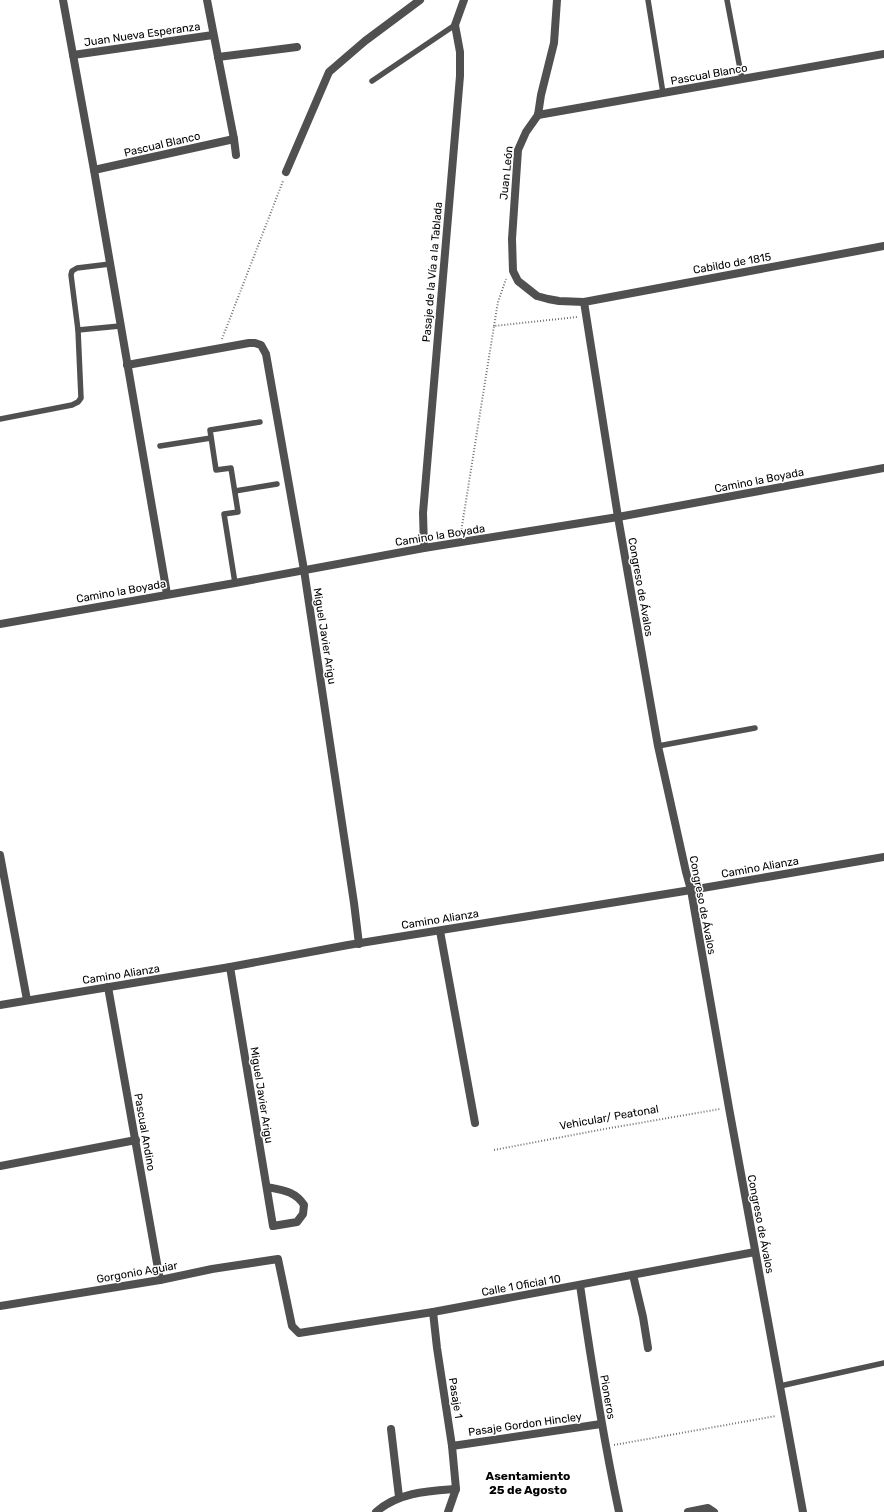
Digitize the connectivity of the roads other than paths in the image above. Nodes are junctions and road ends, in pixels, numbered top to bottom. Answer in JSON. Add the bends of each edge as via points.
{"nodes":[{"id":1,"x":63,"y":0,"type":"edge"},
{"id":2,"x":207,"y":0,"type":"edge"},
{"id":3,"x":420,"y":0,"type":"edge"},
{"id":4,"x":464,"y":0,"type":"edge"},
{"id":5,"x":557,"y":0,"type":"edge"},
{"id":6,"x":648,"y":0,"type":"edge"},
{"id":7,"x":727,"y":0,"type":"edge"},
{"id":8,"x":454,"y":25,"type":"junction"},
{"id":9,"x":213,"y":35,"type":"junction"},
{"id":10,"x":297,"y":47,"type":"dead end"},
{"id":11,"x":884,"y":54,"type":"edge"},
{"id":12,"x":73,"y":55,"type":"junction"},
{"id":13,"x":218,"y":57,"type":"junction"},
{"id":14,"x":742,"y":79,"type":"junction"},
{"id":15,"x":372,"y":81,"type":"dead end"},
{"id":16,"x":663,"y":93,"type":"junction"},
{"id":17,"x":538,"y":115,"type":"junction"},
{"id":18,"x":234,"y":139,"type":"junction"},
{"id":19,"x":236,"y":155,"type":"dead end"},
{"id":20,"x":94,"y":170,"type":"junction"},
{"id":21,"x":286,"y":172,"type":"road end"},
{"id":22,"x":884,"y":246,"type":"edge"},
{"id":23,"x":110,"y":264,"type":"junction"},
{"id":24,"x":584,"y":302,"type":"junction"},
{"id":25,"x":120,"y":326,"type":"junction"},
{"id":26,"x":78,"y":330,"type":"junction"},
{"id":27,"x":128,"y":365,"type":"junction"},
{"id":28,"x":0,"y":419,"type":"edge"},
{"id":29,"x":260,"y":422,"type":"dead end"},
{"id":30,"x":211,"y":438,"type":"junction"},
{"id":31,"x":160,"y":446,"type":"dead end"},
{"id":32,"x":884,"y":468,"type":"edge"},
{"id":33,"x":277,"y":484,"type":"dead end"},
{"id":34,"x":235,"y":491,"type":"junction"},
{"id":35,"x":618,"y":517,"type":"junction"},
{"id":36,"x":424,"y":548,"type":"junction"},
{"id":37,"x":304,"y":570,"type":"junction"},
{"id":38,"x":235,"y":583,"type":"junction"},
{"id":39,"x":167,"y":594,"type":"junction"},
{"id":40,"x":0,"y":624,"type":"edge"},
{"id":41,"x":755,"y":728,"type":"dead end"},
{"id":42,"x":658,"y":746,"type":"junction"},
{"id":43,"x":0,"y":855,"type":"edge"},
{"id":44,"x":884,"y":857,"type":"edge"},
{"id":45,"x":691,"y":890,"type":"junction"},
{"id":46,"x":440,"y":931,"type":"junction"},
{"id":47,"x":359,"y":944,"type":"junction"},
{"id":48,"x":230,"y":967,"type":"junction"},
{"id":49,"x":108,"y":987,"type":"junction"},
{"id":50,"x":27,"y":1000,"type":"junction"},
{"id":51,"x":0,"y":1005,"type":"edge"},
{"id":52,"x":475,"y":1123,"type":"dead end"},
{"id":53,"x":136,"y":1140,"type":"junction"},
{"id":54,"x":0,"y":1166,"type":"edge"},
{"id":55,"x":267,"y":1187,"type":"junction"},
{"id":56,"x":755,"y":1252,"type":"junction"},
{"id":57,"x":633,"y":1275,"type":"junction"},
{"id":58,"x":160,"y":1280,"type":"junction"},
{"id":59,"x":580,"y":1285,"type":"junction"},
{"id":60,"x":0,"y":1306,"type":"edge"},
{"id":61,"x":433,"y":1312,"type":"junction"},
{"id":62,"x":292,"y":1326,"type":"joint"},
{"id":63,"x":648,"y":1348,"type":"dead end"},
{"id":64,"x":884,"y":1363,"type":"edge"},
{"id":65,"x":780,"y":1386,"type":"junction"},
{"id":66,"x":601,"y":1424,"type":"junction"},
{"id":67,"x":391,"y":1429,"type":"dead end"},
{"id":68,"x":452,"y":1446,"type":"junction"},
{"id":69,"x":456,"y":1489,"type":"junction"},
{"id":70,"x":399,"y":1497,"type":"junction"},
{"id":71,"x":376,"y":1512,"type":"edge"},
{"id":72,"x":448,"y":1512,"type":"edge"},
{"id":73,"x":619,"y":1512,"type":"edge"},
{"id":74,"x":688,"y":1512,"type":"edge"},
{"id":75,"x":714,"y":1512,"type":"edge"},
{"id":76,"x":803,"y":1512,"type":"edge"}],
"edges":[{"from":1,"to":12,"type":"street"},
{"from":2,"to":9,"type":"street"},
{"from":3,"to":21,"type":"street","via":[[329,72]]},
{"from":4,"to":8,"type":"street"},
{"from":5,"to":17,"type":"street","name":"Juan León","via":[[554,43]]},
{"from":6,"to":16,"type":"lane"},
{"from":7,"to":14,"type":"lane"},
{"from":8,"to":15,"type":"lane"},
{"from":8,"to":36,"type":"street","name":"Pasaje de la Vía a la Tablada","via":[[460,52],[460,76],[423,514]]},
{"from":9,"to":12,"type":"street","name":"Juan Nueva Esperanza"},
{"from":9,"to":13,"type":"street"},
{"from":10,"to":13,"type":"street"},
{"from":11,"to":14,"type":"street","name":"Pascual Blanco"},
{"from":12,"to":20,"type":"street"},
{"from":13,"to":18,"type":"street"},
{"from":14,"to":16,"type":"street","name":"Pascual Blanco"},
{"from":16,"to":17,"type":"street","name":"Pascual Blanco"},
{"from":17,"to":24,"type":"street","name":"Juan León","via":[[518,150],[512,239],[513,271],[518,281],[537,296],[559,301]]},
{"from":18,"to":19,"type":"street"},
{"from":18,"to":20,"type":"street","name":"Pascual Blanco"},
{"from":20,"to":23,"type":"street"},
{"from":22,"to":24,"type":"street","name":"Cabildo de 1815"},
{"from":23,"to":25,"type":"street"},
{"from":23,"to":26,"type":"lane","via":[[72,270]]},
{"from":24,"to":35,"type":"street","name":"Congreso de Ávalos"},
{"from":25,"to":26,"type":"lane"},
{"from":25,"to":27,"type":"street"},
{"from":26,"to":28,"type":"lane","via":[[81,398],[78,402]]},
{"from":27,"to":37,"type":"street","name":"Miguel Javier Arigu","via":[[249,343],[260,345],[266,354]]},
{"from":27,"to":39,"type":"street"},
{"from":29,"to":30,"type":"lane","via":[[210,430]]},
{"from":30,"to":31,"type":"lane"},
{"from":30,"to":34,"type":"lane","via":[[216,470],[231,468]]},
{"from":32,"to":35,"type":"street","name":"Camino la Boyada"},
{"from":33,"to":34,"type":"lane"},
{"from":34,"to":38,"type":"lane","via":[[238,512],[224,514]]},
{"from":35,"to":36,"type":"street","name":"Camino la Boyada"},
{"from":35,"to":42,"type":"street","name":"Congreso de Ávalos"},
{"from":36,"to":37,"type":"street","name":"Camino la Boyada"},
{"from":37,"to":38,"type":"street","name":"Camino la Boyada"},
{"from":37,"to":47,"type":"street","name":"Miguel Javier Arigu"},
{"from":38,"to":39,"type":"street","name":"Camino la Boyada"},
{"from":39,"to":40,"type":"street","name":"Camino la Boyada"},
{"from":41,"to":42,"type":"lane"},
{"from":42,"to":45,"type":"street","name":"Congreso de Ávalos"},
{"from":43,"to":50,"type":"street"},
{"from":44,"to":45,"type":"street","name":"Camino Alianza"},
{"from":45,"to":46,"type":"street","name":"Camino Alianza"},
{"from":45,"to":56,"type":"street","name":"Congreso de Ávalos"},
{"from":46,"to":47,"type":"street","name":"Camino Alianza"},
{"from":46,"to":52,"type":"street"},
{"from":47,"to":48,"type":"street","name":"Camino Alianza"},
{"from":48,"to":49,"type":"street","name":"Camino Alianza"},
{"from":48,"to":55,"type":"street","name":"Miguel Javier Arigu"},
{"from":49,"to":50,"type":"street","name":"Camino Alianza"},
{"from":49,"to":53,"type":"street","name":"Pascual Andino"},
{"from":50,"to":51,"type":"street","name":"Camino Alianza"},
{"from":53,"to":54,"type":"street"},
{"from":53,"to":58,"type":"street","name":"Pascual Andino"},
{"from":55,"to":55,"type":"street","name":"Miguel Javier Arigu","via":[[287,1191],[299,1197],[304,1205],[303,1214],[297,1222],[273,1226]]},
{"from":56,"to":57,"type":"street","name":"Calle 1 Oficial 10"},
{"from":56,"to":65,"type":"street","name":"Congreso de Ávalos"},
{"from":57,"to":59,"type":"street","name":"Calle 1 Oficial 10"},
{"from":57,"to":63,"type":"street"},
{"from":58,"to":60,"type":"street","name":"Gorgonio Aguiar"},
{"from":58,"to":62,"type":"street","name":"Gorgonio Aguiar","via":[[278,1259]]},
{"from":59,"to":61,"type":"street","name":"Calle 1 Oficial 10"},
{"from":59,"to":66,"type":"street","name":"Pioneros"},
{"from":61,"to":62,"type":"street","name":"Calle 1 Oficial 10","via":[[299,1333]]},
{"from":61,"to":68,"type":"street","name":"Pasaje 1"},
{"from":64,"to":65,"type":"lane"},
{"from":65,"to":76,"type":"street","name":"Congreso de Ávalos"},
{"from":66,"to":68,"type":"street","name":"Pasaje Gordon Hincley"},
{"from":66,"to":73,"type":"street","name":"Pioneros"},
{"from":67,"to":70,"type":"street"},
{"from":68,"to":69,"type":"street","name":"Pasaje 1"},
{"from":69,"to":70,"type":"street"},
{"from":69,"to":72,"type":"street"},
{"from":70,"to":71,"type":"street"},
{"from":74,"to":75,"type":"street","via":[[708,1508]]}]}
